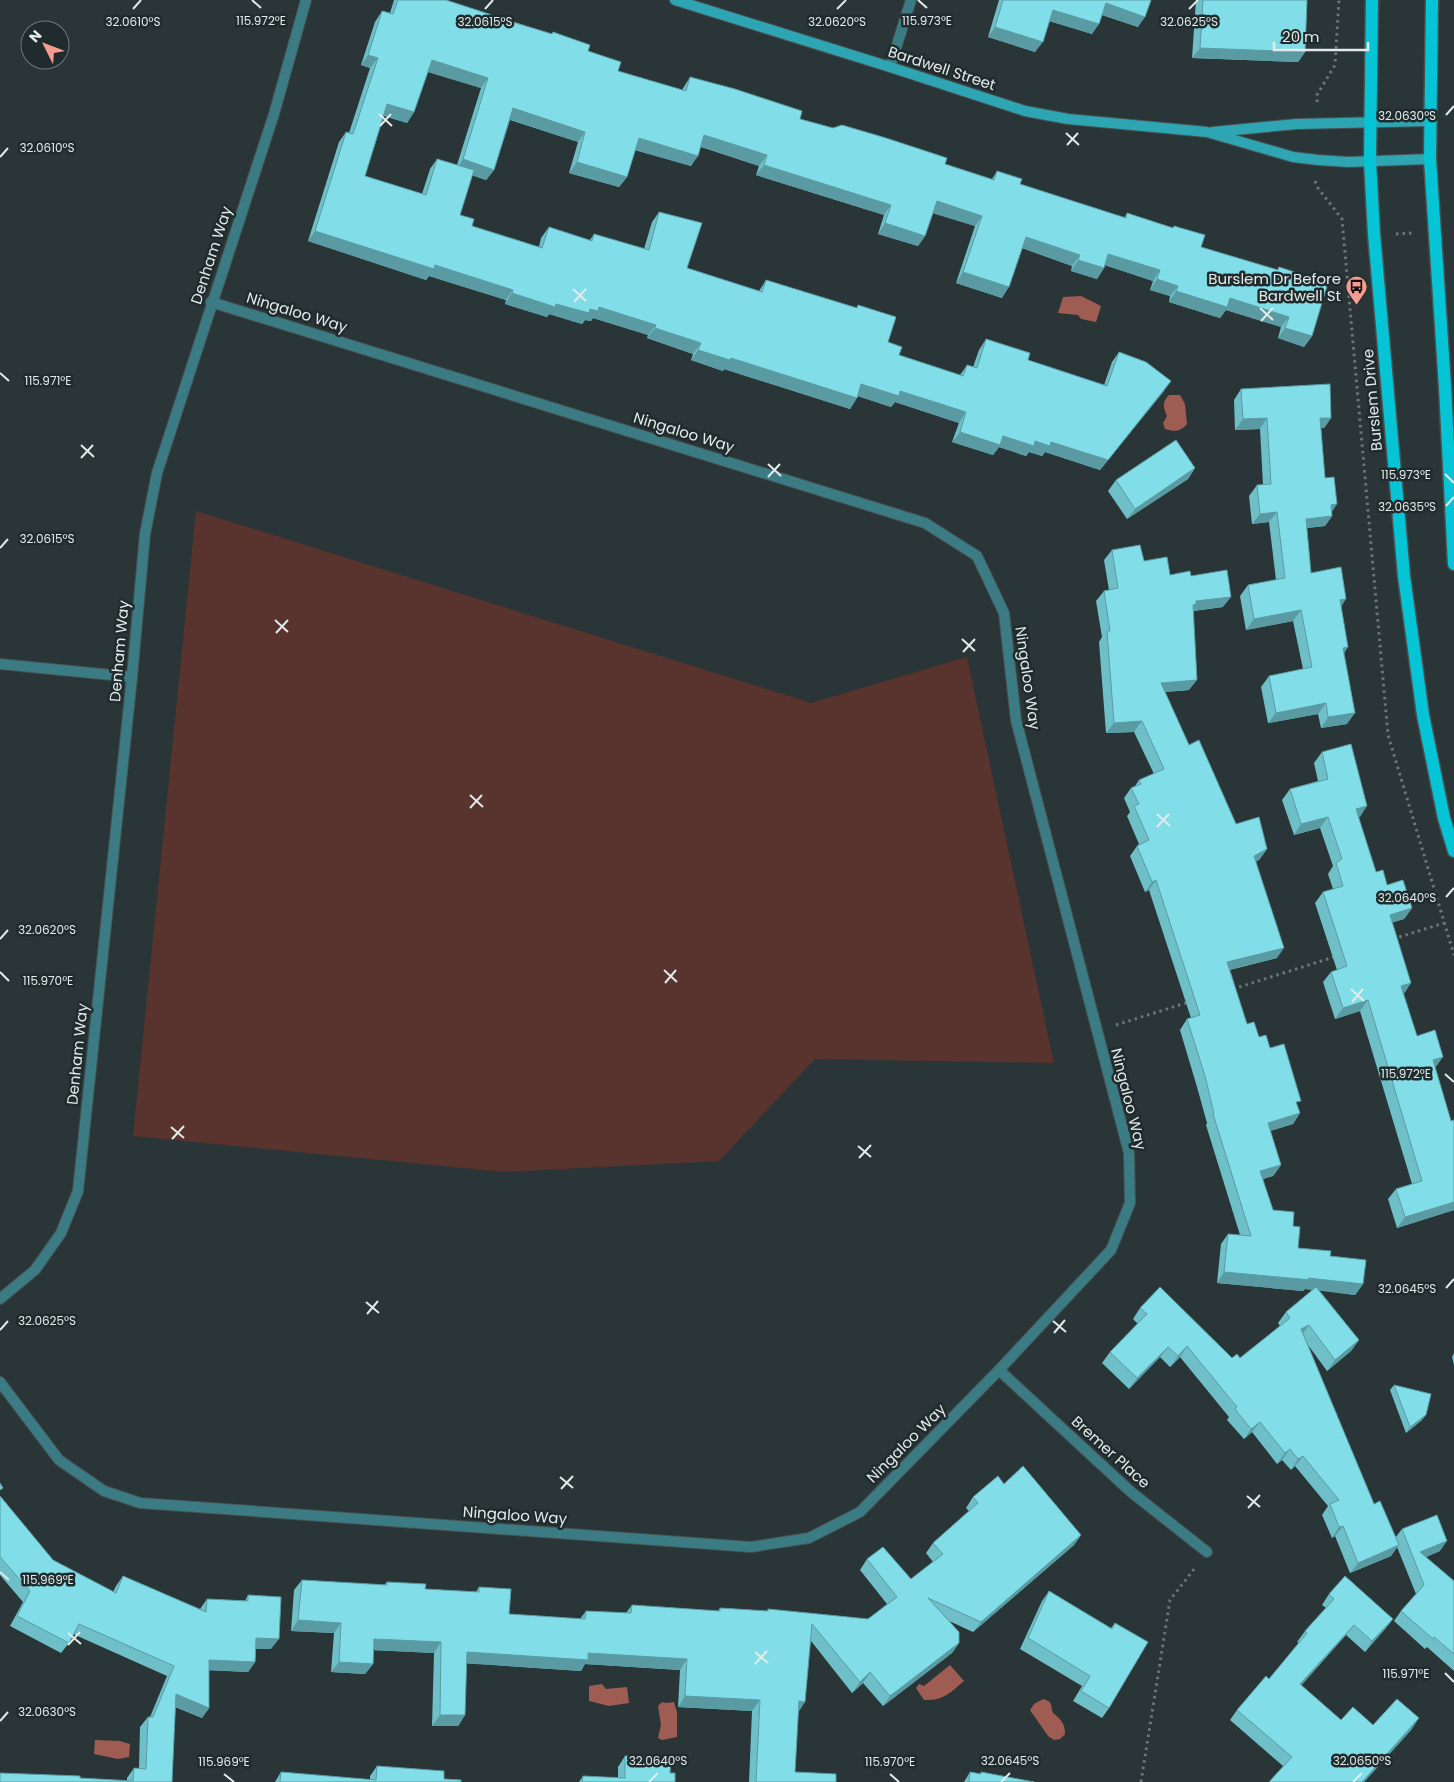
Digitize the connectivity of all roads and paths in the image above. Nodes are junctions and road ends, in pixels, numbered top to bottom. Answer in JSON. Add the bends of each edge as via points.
{"nodes":[{"id":1,"x":306,"y":0,"type":"edge"},
{"id":2,"x":675,"y":0,"type":"edge"},
{"id":3,"x":911,"y":0,"type":"edge"},
{"id":4,"x":1339,"y":0,"type":"edge"},
{"id":5,"x":1372,"y":0,"type":"edge"},
{"id":6,"x":1432,"y":0,"type":"edge"},
{"id":7,"x":890,"y":67,"type":"junction"},
{"id":8,"x":1317,"y":105,"type":"dead end"},
{"id":9,"x":1430,"y":121,"type":"junction"},
{"id":10,"x":1369,"y":124,"type":"junction"},
{"id":11,"x":1207,"y":132,"type":"junction"},
{"id":12,"x":1430,"y":159,"type":"junction"},
{"id":13,"x":1370,"y":162,"type":"junction"},
{"id":14,"x":1316,"y":174,"type":"dead end"},
{"id":15,"x":211,"y":302,"type":"junction"},
{"id":16,"x":1454,"y":564,"type":"edge"},
{"id":17,"x":0,"y":664,"type":"edge"},
{"id":18,"x":132,"y":677,"type":"junction"},
{"id":19,"x":1454,"y":851,"type":"edge"},
{"id":20,"x":1444,"y":923,"type":"junction"},
{"id":21,"x":1388,"y":941,"type":"edge"},
{"id":22,"x":1341,"y":955,"type":"edge"},
{"id":23,"x":1454,"y":955,"type":"edge"},
{"id":24,"x":1228,"y":990,"type":"edge"},
{"id":25,"x":1190,"y":1002,"type":"edge"},
{"id":26,"x":1096,"y":1030,"type":"junction"},
{"id":27,"x":0,"y":1298,"type":"edge"},
{"id":28,"x":999,"y":1370,"type":"junction"},
{"id":29,"x":0,"y":1382,"type":"edge"},
{"id":30,"x":1207,"y":1552,"type":"joint"},
{"id":31,"x":1141,"y":1782,"type":"edge"}],
"edges":[{"from":1,"to":15,"type":"street","name":"Denham Way","via":[[274,114]]},
{"from":2,"to":7,"type":"street","name":"Bardwell Street"},
{"from":3,"to":7,"type":"street"},
{"from":4,"to":8,"type":"path","via":[[1335,65],[1317,95]]},
{"from":5,"to":10,"type":"main road","name":"Burslem Drive"},
{"from":6,"to":9,"type":"main road"},
{"from":7,"to":11,"type":"street","name":"Bardwell Street","via":[[1024,111],[1068,119]]},
{"from":9,"to":10,"type":"street","name":"Bardwell Street"},
{"from":9,"to":12,"type":"main road"},
{"from":10,"to":11,"type":"street","name":"Bardwell Street","via":[[1297,124]]},
{"from":10,"to":13,"type":"main road","name":"Burslem Drive"},
{"from":11,"to":13,"type":"street","name":"Bardwell Street","via":[[1293,157]]},
{"from":12,"to":13,"type":"street","name":"Bardwell Street"},
{"from":12,"to":16,"type":"main road"},
{"from":13,"to":19,"type":"main road","name":"Burslem Drive","via":[[1404,576],[1423,715]]},
{"from":14,"to":20,"type":"path","via":[[1318,188],[1342,219],[1388,735]]},
{"from":15,"to":18,"type":"street","name":"Denham Way","via":[[157,473],[145,534]]},
{"from":15,"to":26,"type":"street","name":"Ningaloo Way","via":[[925,523],[977,556],[1004,613],[1016,720]]},
{"from":17,"to":18,"type":"street"},
{"from":18,"to":27,"type":"street","name":"Denham Way","via":[[78,1191],[61,1233],[35,1270]]},
{"from":20,"to":21,"type":"path"},
{"from":20,"to":23,"type":"path"},
{"from":22,"to":24,"type":"path"},
{"from":25,"to":26,"type":"path"},
{"from":26,"to":28,"type":"street","name":"Ningaloo Way","via":[[1129,1153],[1130,1203],[1111,1250]]},
{"from":28,"to":29,"type":"street","name":"Ningaloo Way","via":[[860,1512],[809,1538],[751,1547],[140,1503],[104,1491],[59,1460]]},
{"from":28,"to":30,"type":"street","name":"Bremer Place","via":[[1131,1492]]},
{"from":30,"to":31,"type":"path","via":[[1170,1600]]}]}
